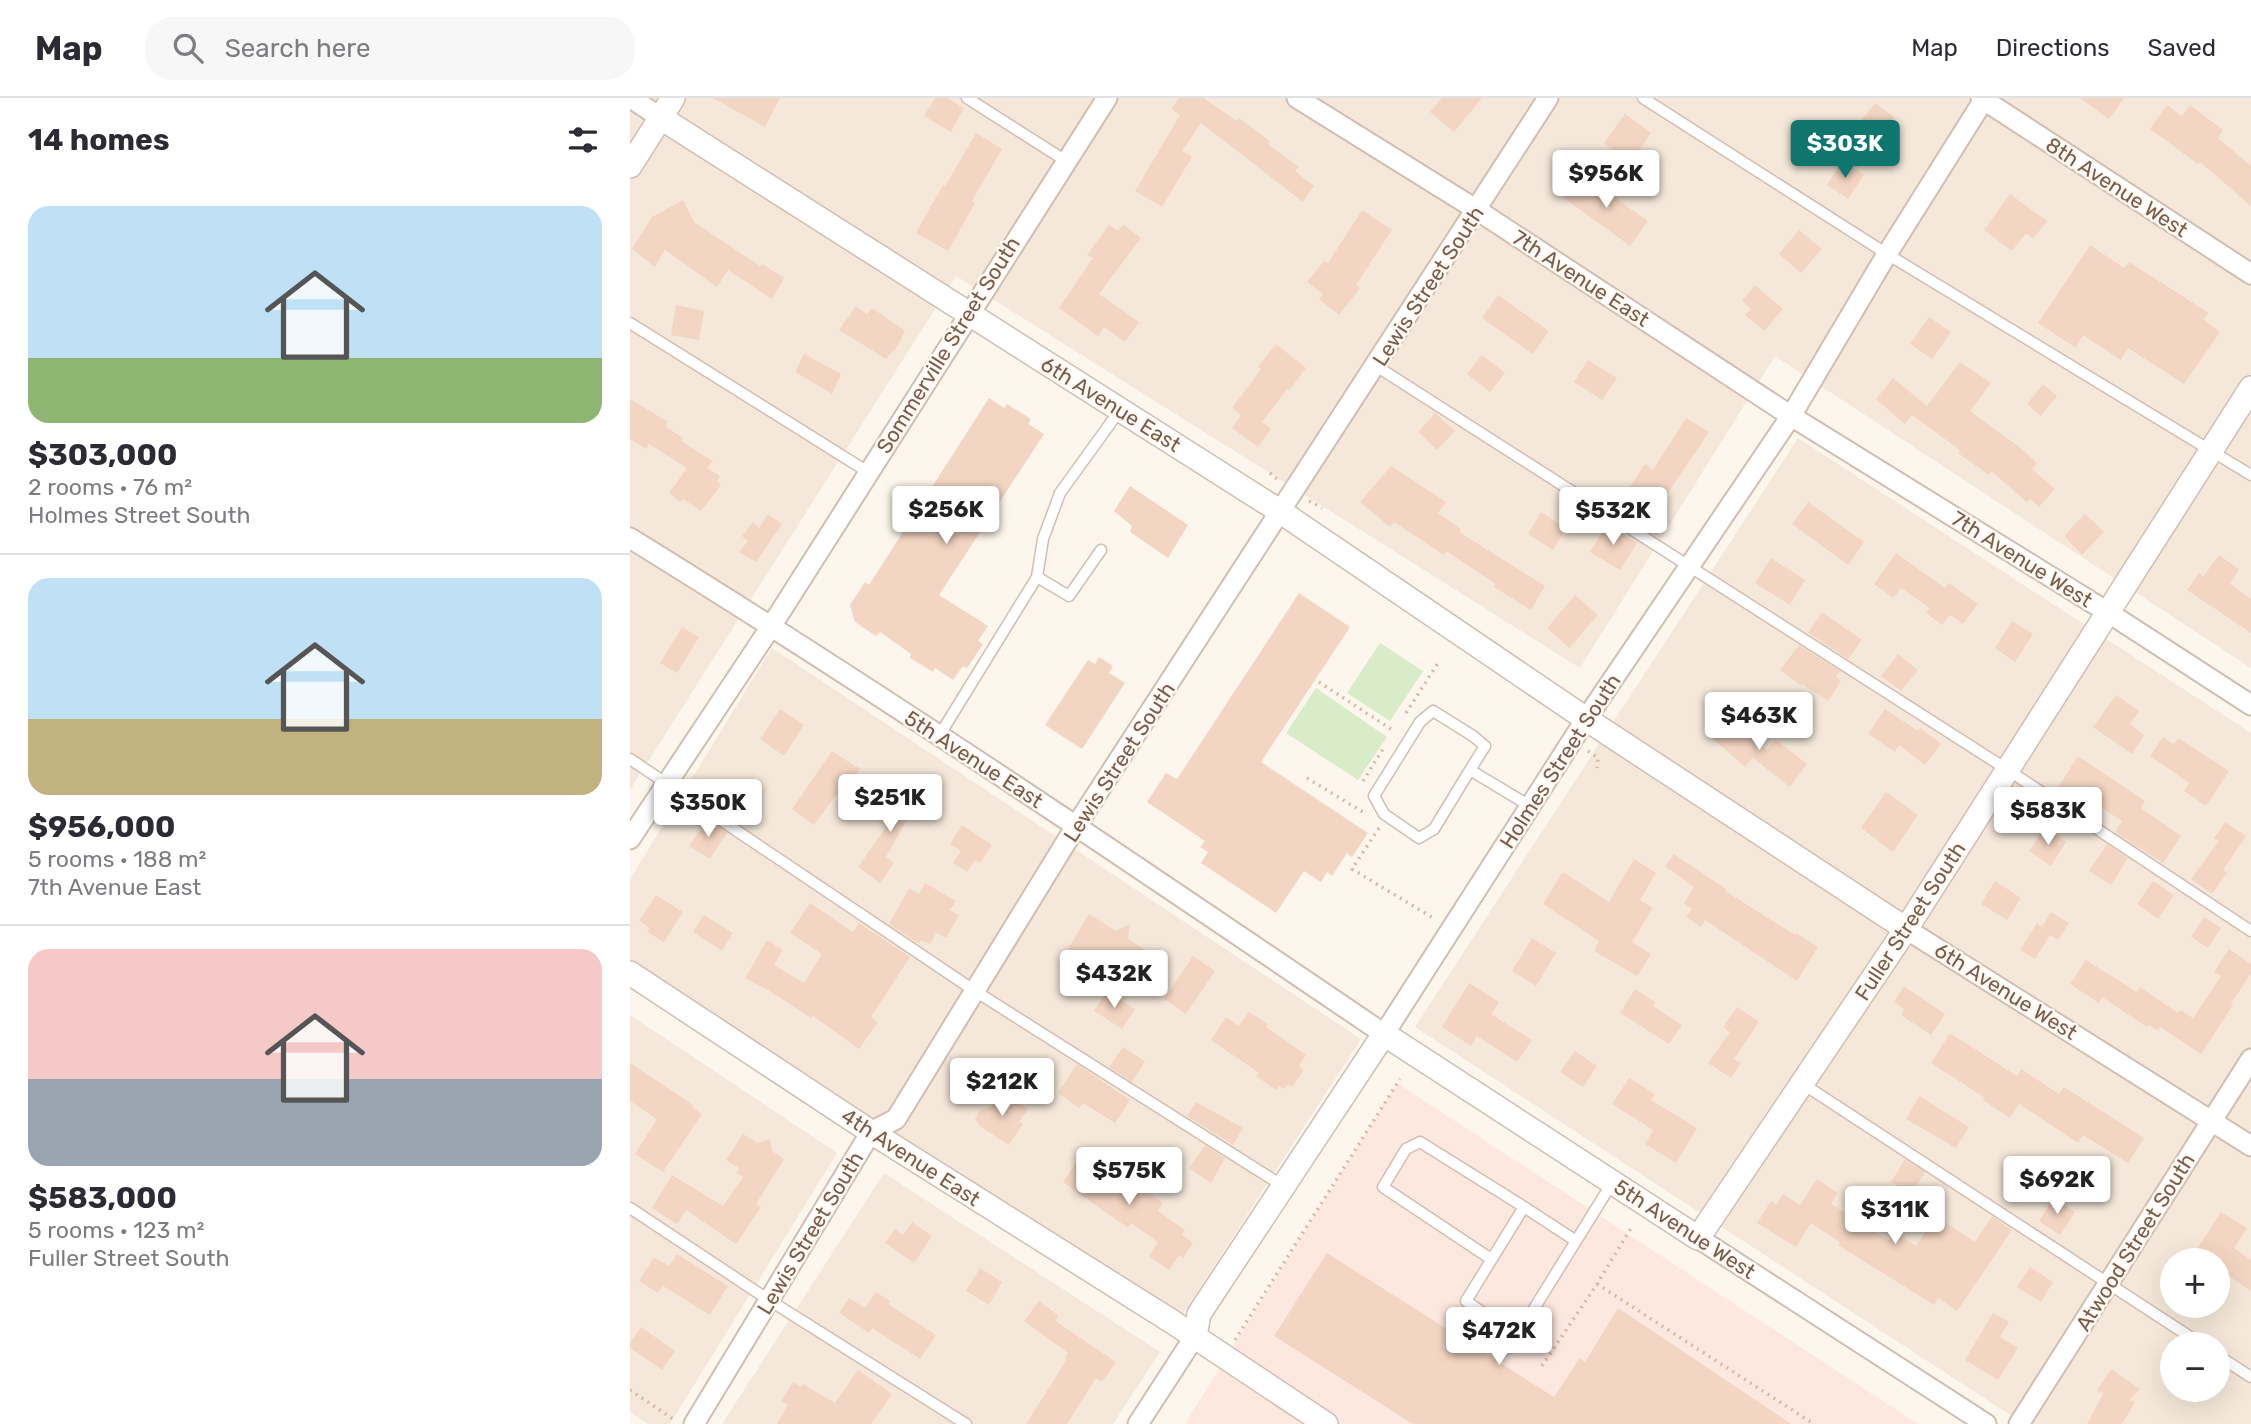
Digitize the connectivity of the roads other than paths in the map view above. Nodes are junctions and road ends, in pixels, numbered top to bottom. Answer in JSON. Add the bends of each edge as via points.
{"nodes":[{"id":1,"x":631,"y":98,"type":"edge"},
{"id":2,"x":967,"y":98,"type":"edge"},
{"id":3,"x":1107,"y":98,"type":"edge"},
{"id":4,"x":1297,"y":98,"type":"edge"},
{"id":5,"x":1548,"y":98,"type":"edge"},
{"id":6,"x":1643,"y":98,"type":"edge"},
{"id":7,"x":1983,"y":99,"type":"edge"},
{"id":8,"x":667,"y":108,"type":"edge"},
{"id":9,"x":1066,"y":162,"type":"junction"},
{"id":10,"x":630,"y":166,"type":"edge"},
{"id":11,"x":1477,"y":210,"type":"junction"},
{"id":12,"x":1887,"y":254,"type":"junction"},
{"id":13,"x":2251,"y":274,"type":"edge"},
{"id":14,"x":969,"y":312,"type":"junction"},
{"id":15,"x":630,"y":323,"type":"edge"},
{"id":16,"x":1376,"y":366,"type":"junction"},
{"id":17,"x":2251,"y":388,"type":"edge"},
{"id":18,"x":1120,"y":409,"type":"junction"},
{"id":19,"x":1791,"y":416,"type":"junction"},
{"id":20,"x":2212,"y":450,"type":"junction"},
{"id":21,"x":868,"y":472,"type":"junction"},
{"id":22,"x":2251,"y":475,"type":"edge"},
{"id":23,"x":1281,"y":512,"type":"junction"},
{"id":24,"x":630,"y":538,"type":"edge"},
{"id":25,"x":1101,"y":550,"type":"dead end"},
{"id":26,"x":1690,"y":566,"type":"junction"},
{"id":27,"x":1037,"y":577,"type":"junction"},
{"id":28,"x":2109,"y":613,"type":"junction"},
{"id":29,"x":772,"y":625,"type":"junction"},
{"id":30,"x":2251,"y":705,"type":"edge"},
{"id":31,"x":1586,"y":719,"type":"junction"},
{"id":32,"x":939,"y":736,"type":"junction"},
{"id":33,"x":630,"y":760,"type":"edge"},
{"id":34,"x":1470,"y":770,"type":"junction"},
{"id":35,"x":2008,"y":770,"type":"junction"},
{"id":36,"x":667,"y":784,"type":"junction"},
{"id":37,"x":1530,"y":806,"type":"junction"},
{"id":38,"x":1076,"y":826,"type":"junction"},
{"id":39,"x":630,"y":839,"type":"edge"},
{"id":40,"x":1906,"y":929,"type":"junction"},
{"id":41,"x":2251,"y":931,"type":"edge"},
{"id":42,"x":630,"y":973,"type":"edge"},
{"id":43,"x":975,"y":991,"type":"junction"},
{"id":44,"x":1384,"y":1034,"type":"junction"},
{"id":45,"x":2251,"y":1059,"type":"edge"},
{"id":46,"x":1802,"y":1084,"type":"junction"},
{"id":47,"x":2212,"y":1120,"type":"junction"},
{"id":48,"x":871,"y":1132,"type":"junction"},
{"id":49,"x":2251,"y":1146,"type":"edge"},
{"id":50,"x":1613,"y":1182,"type":"junction"},
{"id":51,"x":1283,"y":1187,"type":"junction"},
{"id":52,"x":630,"y":1208,"type":"edge"},
{"id":53,"x":1524,"y":1208,"type":"junction"},
{"id":54,"x":1698,"y":1238,"type":"junction"},
{"id":55,"x":1576,"y":1241,"type":"junction"},
{"id":56,"x":1491,"y":1259,"type":"junction"},
{"id":57,"x":2109,"y":1283,"type":"junction"},
{"id":58,"x":769,"y":1300,"type":"junction"},
{"id":59,"x":2183,"y":1332,"type":"edge"},
{"id":60,"x":1195,"y":1336,"type":"junction"},
{"id":61,"x":2230,"y":1363,"type":"edge"},
{"id":62,"x":2251,"y":1377,"type":"edge"},
{"id":63,"x":694,"y":1424,"type":"edge"},
{"id":64,"x":966,"y":1424,"type":"edge"},
{"id":65,"x":1138,"y":1424,"type":"edge"},
{"id":66,"x":1326,"y":1424,"type":"edge"},
{"id":67,"x":1986,"y":1424,"type":"edge"},
{"id":68,"x":2019,"y":1424,"type":"edge"}],
"edges":[{"from":1,"to":8,"type":"street","name":"6th Avenue East"},
{"from":2,"to":9,"type":"lane"},
{"from":3,"to":9,"type":"street","name":"Sommerville Street South"},
{"from":4,"to":11,"type":"street","name":"7th Avenue East"},
{"from":5,"to":11,"type":"street","name":"Lewis Street South"},
{"from":6,"to":12,"type":"lane"},
{"from":7,"to":12,"type":"street","name":"Holmes Street South"},
{"from":7,"to":13,"type":"street","name":"8th Avenue West"},
{"from":8,"to":10,"type":"street"},
{"from":8,"to":14,"type":"street","name":"6th Avenue East"},
{"from":9,"to":14,"type":"street","name":"Sommerville Street South"},
{"from":11,"to":16,"type":"street","name":"Lewis Street South"},
{"from":11,"to":19,"type":"street","name":"7th Avenue East"},
{"from":12,"to":19,"type":"street","name":"Holmes Street South"},
{"from":12,"to":20,"type":"lane"},
{"from":14,"to":18,"type":"street","name":"6th Avenue East"},
{"from":14,"to":21,"type":"street","name":"Sommerville Street South"},
{"from":15,"to":21,"type":"lane"},
{"from":16,"to":23,"type":"street","name":"Lewis Street South"},
{"from":16,"to":26,"type":"lane"},
{"from":17,"to":20,"type":"street","name":"Fuller Street South"},
{"from":18,"to":23,"type":"street","name":"6th Avenue East"},
{"from":18,"to":27,"type":"lane","via":[[1060,493],[1043,540]]},
{"from":19,"to":26,"type":"street","name":"Holmes Street South"},
{"from":19,"to":28,"type":"street","name":"7th Avenue West"},
{"from":20,"to":22,"type":"lane"},
{"from":20,"to":28,"type":"street","name":"Fuller Street South"},
{"from":21,"to":29,"type":"street","name":"Sommerville Street South"},
{"from":23,"to":31,"type":"street","name":"6th Avenue East"},
{"from":23,"to":38,"type":"street","name":"Lewis Street South"},
{"from":24,"to":29,"type":"street","name":"5th Avenue East"},
{"from":25,"to":27,"type":"lane","via":[[1069,596]]},
{"from":26,"to":31,"type":"street","name":"Holmes Street South"},
{"from":26,"to":35,"type":"lane"},
{"from":27,"to":32,"type":"lane"},
{"from":28,"to":30,"type":"street","name":"7th Avenue West"},
{"from":28,"to":35,"type":"street","name":"Fuller Street South"},
{"from":29,"to":32,"type":"street","name":"5th Avenue East"},
{"from":29,"to":36,"type":"street","name":"Sommerville Street South"},
{"from":31,"to":37,"type":"street","name":"Holmes Street South"},
{"from":31,"to":40,"type":"street","name":"6th Avenue West"},
{"from":32,"to":38,"type":"street","name":"5th Avenue East"},
{"from":33,"to":36,"type":"lane"},
{"from":34,"to":34,"type":"lane","via":[[1485,746],[1433,711],[1420,722],[1374,796],[1384,814],[1419,838],[1434,829]]},
{"from":34,"to":37,"type":"lane"},
{"from":35,"to":40,"type":"street","name":"Fuller Street South"},
{"from":35,"to":41,"type":"lane"},
{"from":36,"to":39,"type":"street","name":"Sommerville Street South"},
{"from":36,"to":43,"type":"lane"},
{"from":37,"to":44,"type":"street","name":"Holmes Street South"},
{"from":38,"to":43,"type":"street","name":"Lewis Street South"},
{"from":38,"to":44,"type":"street","name":"5th Avenue East"},
{"from":40,"to":46,"type":"street","name":"Fuller Street South"},
{"from":40,"to":47,"type":"street","name":"6th Avenue West"},
{"from":42,"to":48,"type":"street","name":"4th Avenue East"},
{"from":43,"to":48,"type":"street","name":"Lewis Street South","via":[[896,1119]]},
{"from":43,"to":51,"type":"lane"},
{"from":44,"to":50,"type":"street","name":"5th Avenue West"},
{"from":44,"to":51,"type":"street","name":"Holmes Street South"},
{"from":45,"to":47,"type":"street","name":"Atwood Street South"},
{"from":46,"to":54,"type":"street","name":"Fuller Street South"},
{"from":46,"to":57,"type":"lane"},
{"from":47,"to":49,"type":"street","name":"6th Avenue West"},
{"from":47,"to":57,"type":"street","name":"Atwood Street South"},
{"from":48,"to":58,"type":"street","name":"Lewis Street South"},
{"from":48,"to":60,"type":"street","name":"4th Avenue East"},
{"from":50,"to":54,"type":"street","name":"5th Avenue West"},
{"from":50,"to":55,"type":"lane"},
{"from":51,"to":60,"type":"street","name":"Holmes Street South","via":[[1199,1314]]},
{"from":52,"to":58,"type":"lane"},
{"from":53,"to":55,"type":"lane"},
{"from":53,"to":56,"type":"lane"},
{"from":53,"to":56,"type":"lane","via":[[1420,1142],[1406,1149],[1383,1187]]},
{"from":54,"to":67,"type":"street","name":"5th Avenue West"},
{"from":55,"to":56,"type":"lane","via":[[1517,1336],[1466,1301]]},
{"from":57,"to":59,"type":"lane"},
{"from":57,"to":68,"type":"street","name":"Atwood Street South"},
{"from":58,"to":63,"type":"street","name":"Lewis Street South"},
{"from":58,"to":64,"type":"lane"},
{"from":60,"to":65,"type":"street","name":"Holmes Street South"},
{"from":60,"to":66,"type":"street","name":"4th Avenue East"},
{"from":61,"to":62,"type":"lane"}]}
